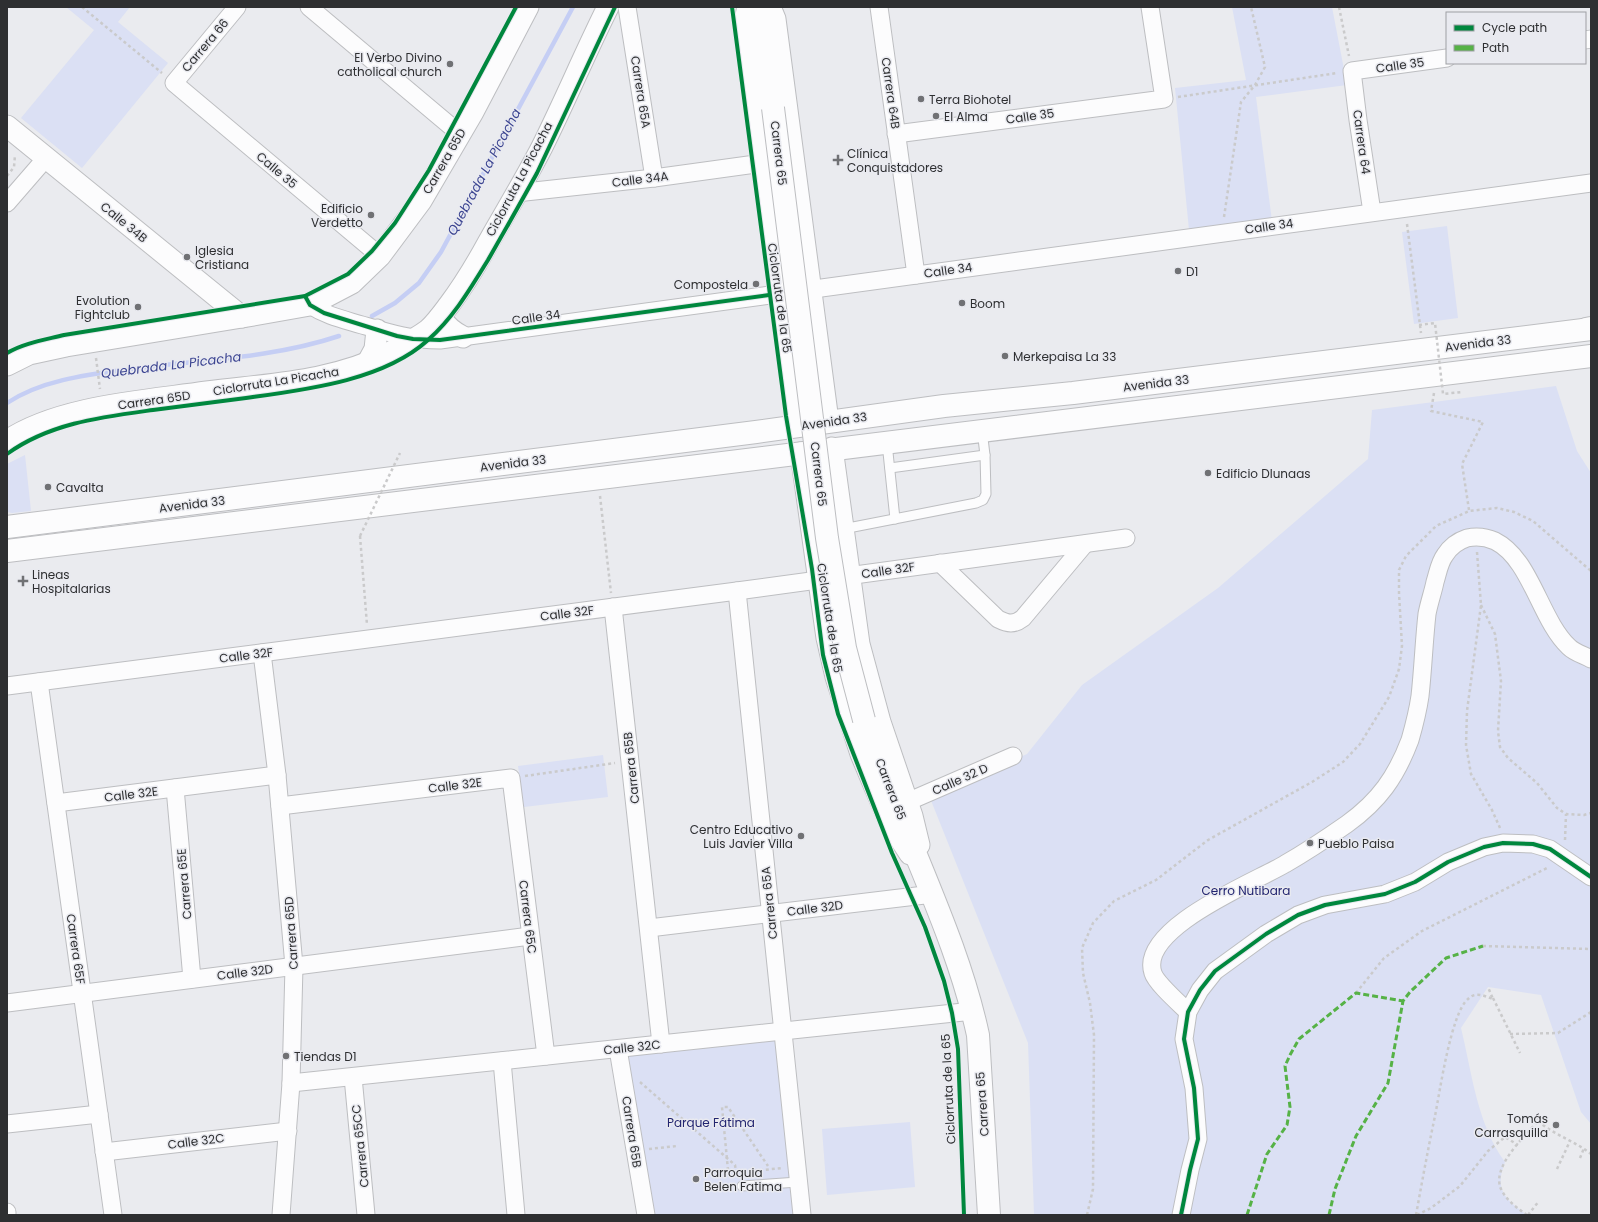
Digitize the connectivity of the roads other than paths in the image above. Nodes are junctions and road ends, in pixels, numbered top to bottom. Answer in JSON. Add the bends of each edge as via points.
{"nodes":[{"id":1,"x":237,"y":7,"type":"edge"},
{"id":2,"x":309,"y":7,"type":"edge"},
{"id":3,"x":527,"y":7,"type":"edge"},
{"id":4,"x":608,"y":7,"type":"edge"},
{"id":5,"x":627,"y":7,"type":"edge"},
{"id":6,"x":748,"y":7,"type":"edge"},
{"id":7,"x":760,"y":7,"type":"edge"},
{"id":8,"x":770,"y":7,"type":"edge"},
{"id":9,"x":879,"y":7,"type":"edge"},
{"id":10,"x":1150,"y":7,"type":"edge"},
{"id":11,"x":1446,"y":58,"type":"edge"},
{"id":12,"x":1352,"y":71,"type":"joint"},
{"id":13,"x":174,"y":83,"type":"joint"},
{"id":14,"x":7,"y":126,"type":"edge"},
{"id":15,"x":460,"y":134,"type":"junction"},
{"id":16,"x":896,"y":134,"type":"junction"},
{"id":17,"x":46,"y":158,"type":"junction"},
{"id":18,"x":763,"y":163,"type":"junction"},
{"id":19,"x":654,"y":178,"type":"junction"},
{"id":20,"x":1591,"y":183,"type":"edge"},
{"id":21,"x":516,"y":193,"type":"junction"},
{"id":22,"x":7,"y":203,"type":"edge"},
{"id":23,"x":1372,"y":212,"type":"junction"},
{"id":24,"x":380,"y":256,"type":"junction"},
{"id":25,"x":916,"y":275,"type":"junction"},
{"id":26,"x":811,"y":289,"type":"junction"},
{"id":27,"x":781,"y":293,"type":"junction"},
{"id":28,"x":310,"y":305,"type":"junction"},
{"id":29,"x":242,"y":317,"type":"junction"},
{"id":30,"x":440,"y":317,"type":"junction"},
{"id":31,"x":1589,"y":329,"type":"edge"},
{"id":32,"x":377,"y":330,"type":"junction"},
{"id":33,"x":463,"y":337,"type":"junction"},
{"id":34,"x":413,"y":339,"type":"junction"},
{"id":35,"x":1587,"y":358,"type":"edge"},
{"id":36,"x":368,"y":362,"type":"junction"},
{"id":37,"x":7,"y":365,"type":"edge"},
{"id":38,"x":828,"y":421,"type":"junction"},
{"id":39,"x":798,"y":426,"type":"junction"},
{"id":40,"x":982,"y":430,"type":"junction"},
{"id":41,"x":7,"y":441,"type":"edge"},
{"id":42,"x":887,"y":442,"type":"junction"},
{"id":43,"x":832,"y":448,"type":"junction"},
{"id":44,"x":801,"y":453,"type":"junction"},
{"id":45,"x":985,"y":455,"type":"junction"},
{"id":46,"x":890,"y":468,"type":"junction"},
{"id":47,"x":895,"y":519,"type":"junction"},
{"id":48,"x":9,"y":526,"type":"edge"},
{"id":49,"x":843,"y":529,"type":"junction"},
{"id":50,"x":1126,"y":538,"type":"dead end"},
{"id":51,"x":1085,"y":544,"type":"junction"},
{"id":52,"x":7,"y":551,"type":"edge"},
{"id":53,"x":940,"y":563,"type":"junction"},
{"id":54,"x":850,"y":576,"type":"junction"},
{"id":55,"x":818,"y":580,"type":"junction"},
{"id":56,"x":737,"y":591,"type":"junction"},
{"id":57,"x":613,"y":607,"type":"junction"},
{"id":58,"x":262,"y":653,"type":"junction"},
{"id":59,"x":1591,"y":659,"type":"edge"},
{"id":60,"x":39,"y":682,"type":"junction"},
{"id":61,"x":7,"y":686,"type":"edge"},
{"id":62,"x":1013,"y":756,"type":"dead end"},
{"id":63,"x":277,"y":775,"type":"junction"},
{"id":64,"x":511,"y":778,"type":"joint"},
{"id":65,"x":175,"y":788,"type":"junction"},
{"id":66,"x":907,"y":802,"type":"junction"},
{"id":67,"x":56,"y":803,"type":"junction"},
{"id":68,"x":280,"y":806,"type":"junction"},
{"id":69,"x":1591,"y":877,"type":"edge"},
{"id":70,"x":930,"y":888,"type":"junction"},
{"id":71,"x":770,"y":914,"type":"junction"},
{"id":72,"x":648,"y":928,"type":"junction"},
{"id":73,"x":530,"y":936,"type":"junction"},
{"id":74,"x":294,"y":966,"type":"junction"},
{"id":75,"x":192,"y":979,"type":"junction"},
{"id":76,"x":82,"y":993,"type":"junction"},
{"id":77,"x":7,"y":1003,"type":"edge"},
{"id":78,"x":973,"y":1011,"type":"junction"},
{"id":79,"x":1188,"y":1012,"type":"junction"},
{"id":80,"x":783,"y":1031,"type":"junction"},
{"id":81,"x":661,"y":1044,"type":"junction"},
{"id":82,"x":618,"y":1049,"type":"junction"},
{"id":83,"x":546,"y":1056,"type":"junction"},
{"id":84,"x":502,"y":1061,"type":"junction"},
{"id":85,"x":353,"y":1077,"type":"junction"},
{"id":86,"x":291,"y":1083,"type":"junction"},
{"id":87,"x":99,"y":1114,"type":"junction"},
{"id":88,"x":7,"y":1124,"type":"edge"},
{"id":89,"x":288,"y":1131,"type":"junction"},
{"id":90,"x":104,"y":1152,"type":"junction"},
{"id":91,"x":797,"y":1174,"type":"junction"},
{"id":92,"x":742,"y":1186,"type":"dead end"},
{"id":93,"x":113,"y":1215,"type":"edge"},
{"id":94,"x":281,"y":1215,"type":"edge"},
{"id":95,"x":366,"y":1215,"type":"edge"},
{"id":96,"x":516,"y":1215,"type":"edge"},
{"id":97,"x":646,"y":1215,"type":"edge"},
{"id":98,"x":802,"y":1215,"type":"edge"},
{"id":99,"x":989,"y":1215,"type":"edge"},
{"id":100,"x":1181,"y":1215,"type":"edge"}],
"edges":[{"from":1,"to":13,"type":"street","name":"Carrera 66"},
{"from":2,"to":15,"type":"street"},
{"from":3,"to":15,"type":"street","name":"Carrera 65D"},
{"from":4,"to":21,"type":"street","name":"Carrera 65D","via":[[542,147]]},
{"from":5,"to":19,"type":"street","name":"Carrera 65A"},
{"from":6,"to":18,"type":"street","name":"Carrera 65","via":[[744,24]]},
{"from":7,"to":70,"type":"main road","name":"Carrera 65","bridge":true,"via":[[827,538],[845,648],[864,720]]},
{"from":8,"to":26,"type":"street","name":"Carrera 65","via":[[776,19]]},
{"from":9,"to":16,"type":"street","name":"Carrera 64B"},
{"from":10,"to":16,"type":"street","name":"Calle 35","via":[[1164,99]]},
{"from":11,"to":12,"type":"street","name":"Calle 35"},
{"from":12,"to":23,"type":"street","name":"Carrera 64"},
{"from":13,"to":24,"type":"street","name":"Calle 35"},
{"from":14,"to":17,"type":"street","name":"Calle 34B"},
{"from":15,"to":24,"type":"street","name":"Carrera 65D","via":[[421,201]]},
{"from":16,"to":25,"type":"street","name":"Carrera 64B"},
{"from":17,"to":22,"type":"street"},
{"from":17,"to":29,"type":"street","name":"Calle 34B"},
{"from":18,"to":19,"type":"street","name":"Calle 34A"},
{"from":18,"to":27,"type":"street","name":"Carrera 65"},
{"from":19,"to":21,"type":"street","name":"Calle 34A"},
{"from":20,"to":23,"type":"street","name":"Calle 34"},
{"from":21,"to":30,"type":"street","name":"Carrera 65D","via":[[467,281]]},
{"from":23,"to":25,"type":"street","name":"Calle 34"},
{"from":24,"to":28,"type":"street","name":"Carrera 65D","via":[[352,283]]},
{"from":25,"to":26,"type":"street","name":"Calle 34"},
{"from":26,"to":27,"type":"street","name":"Calle 34"},
{"from":26,"to":38,"type":"street","name":"Carrera 65"},
{"from":27,"to":33,"type":"street","name":"Calle 34"},
{"from":27,"to":39,"type":"street","name":"Carrera 65"},
{"from":28,"to":29,"type":"street","name":"Carrera 65D"},
{"from":28,"to":32,"type":"street","name":"Calle 34","via":[[324,313]]},
{"from":29,"to":37,"type":"street","name":"Carrera 65D","via":[[59,347],[29,354]]},
{"from":30,"to":33,"type":"street","via":[[444,324]]},
{"from":30,"to":34,"type":"street","name":"Carrera 65D","via":[[429,329]]},
{"from":31,"to":38,"type":"main road","name":"Avenida 33"},
{"from":32,"to":34,"type":"street","name":"Calle 34"},
{"from":32,"to":36,"type":"street","via":[[376,349]]},
{"from":33,"to":34,"type":"street","name":"Calle 34","via":[[440,340]]},
{"from":34,"to":36,"type":"street","name":"Carrera 65D","via":[[389,354]]},
{"from":35,"to":40,"type":"main road","name":"Avenida 33"},
{"from":36,"to":41,"type":"street","name":"Carrera 65D","via":[[344,372],[315,378],[144,401],[73,414],[29,428]]},
{"from":38,"to":39,"type":"main road","name":"Avenida 33"},
{"from":39,"to":48,"type":"main road","name":"Avenida 33"},
{"from":40,"to":42,"type":"main road","name":"Avenida 33"},
{"from":40,"to":45,"type":"lane"},
{"from":42,"to":43,"type":"main road","name":"Avenida 33"},
{"from":42,"to":46,"type":"lane"},
{"from":43,"to":44,"type":"main road","name":"Avenida 33"},
{"from":43,"to":49,"type":"street","name":"Carrera 65"},
{"from":44,"to":52,"type":"main road","name":"Avenida 33"},
{"from":44,"to":55,"type":"street","name":"Carrera 65"},
{"from":45,"to":46,"type":"lane"},
{"from":45,"to":47,"type":"lane","via":[[986,494],[983,500]]},
{"from":46,"to":47,"type":"lane"},
{"from":47,"to":49,"type":"lane"},
{"from":49,"to":54,"type":"street","name":"Carrera 65"},
{"from":50,"to":51,"type":"street","name":"Calle 32F"},
{"from":51,"to":53,"type":"street","name":"Calle 32F"},
{"from":51,"to":53,"type":"street","via":[[1016,623],[1008,624],[998,619]]},
{"from":53,"to":54,"type":"street","name":"Calle 32F"},
{"from":54,"to":55,"type":"street","name":"Calle 32F"},
{"from":54,"to":66,"type":"street","name":"Carrera 65","via":[[859,644],[880,722]]},
{"from":55,"to":56,"type":"street","name":"Calle 32F"},
{"from":55,"to":70,"type":"street","name":"Carrera 65","via":[[836,677],[861,754],[891,825]]},
{"from":56,"to":57,"type":"street","name":"Calle 32F"},
{"from":56,"to":71,"type":"street","name":"Carrera 65A"},
{"from":57,"to":58,"type":"street","name":"Calle 32F"},
{"from":57,"to":72,"type":"street","name":"Carrera 65B"},
{"from":58,"to":60,"type":"street","name":"Calle 32F"},
{"from":58,"to":63,"type":"street","name":"Carrera 65D"},
{"from":59,"to":79,"type":"street","via":[[1571,649],[1560,636],[1520,564],[1508,549],[1495,541],[1475,536],[1461,540],[1452,547],[1440,565],[1428,612],[1420,698],[1412,731],[1398,768],[1372,804],[1327,838],[1284,865],[1220,897],[1180,923],[1161,943],[1154,952],[1153,973]]},
{"from":60,"to":61,"type":"street","name":"Calle 32F"},
{"from":60,"to":67,"type":"street","name":"Carrera 65F"},
{"from":62,"to":66,"type":"street","name":"Calle 32 D"},
{"from":63,"to":65,"type":"street","name":"Calle 32E"},
{"from":63,"to":68,"type":"street","name":"Carrera 65D"},
{"from":64,"to":68,"type":"street","name":"Calle 32E"},
{"from":64,"to":73,"type":"street","name":"Carrera 65C"},
{"from":65,"to":67,"type":"street","name":"Calle 32E"},
{"from":65,"to":75,"type":"street","name":"Carrera 65E"},
{"from":66,"to":70,"type":"street","name":"Carrera 65"},
{"from":67,"to":76,"type":"street","name":"Carrera 65F"},
{"from":68,"to":74,"type":"street","name":"Carrera 65D"},
{"from":69,"to":79,"type":"street","via":[[1550,849],[1533,844],[1503,843],[1484,847],[1448,862],[1415,882],[1385,894],[1325,905],[1298,915],[1215,970]]},
{"from":70,"to":71,"type":"street","name":"Calle 32D"},
{"from":70,"to":78,"type":"main road","name":"Carrera 65","via":[[954,949]]},
{"from":71,"to":72,"type":"street","name":"Calle 32D"},
{"from":71,"to":80,"type":"street","name":"Carrera 65A"},
{"from":72,"to":81,"type":"street","name":"Carrera 65B"},
{"from":73,"to":74,"type":"street","name":"Calle 32D"},
{"from":73,"to":83,"type":"street","name":"Carrera 65C"},
{"from":74,"to":75,"type":"street","name":"Calle 32D"},
{"from":74,"to":86,"type":"street","name":"Carrera 65D"},
{"from":75,"to":76,"type":"street","name":"Calle 32D"},
{"from":76,"to":77,"type":"street","name":"Calle 32D"},
{"from":76,"to":87,"type":"street","name":"Carrera 65F"},
{"from":78,"to":80,"type":"street","name":"Calle 32C"},
{"from":78,"to":99,"type":"main road","name":"Carrera 65","via":[[978,1035]]},
{"from":79,"to":100,"type":"street","via":[[1184,1039],[1194,1088],[1198,1139]]},
{"from":80,"to":81,"type":"street","name":"Calle 32C"},
{"from":80,"to":91,"type":"street","name":"Carrera 65A"},
{"from":81,"to":82,"type":"street","name":"Calle 32C"},
{"from":82,"to":83,"type":"street","name":"Calle 32C"},
{"from":82,"to":97,"type":"street","name":"Carrera 65B"},
{"from":83,"to":84,"type":"street","name":"Calle 32C"},
{"from":84,"to":85,"type":"street","name":"Calle 32C"},
{"from":84,"to":96,"type":"street"},
{"from":85,"to":86,"type":"street","name":"Calle 32C"},
{"from":85,"to":95,"type":"street","name":"Carrera 65CC"},
{"from":86,"to":89,"type":"street","name":"Carrera 65D"},
{"from":87,"to":88,"type":"street"},
{"from":87,"to":90,"type":"street","name":"Carrera 65F"},
{"from":89,"to":90,"type":"street","name":"Calle 32C"},
{"from":89,"to":94,"type":"street","name":"Carrera 65D"},
{"from":90,"to":93,"type":"street","name":"Carrera 65F"},
{"from":91,"to":92,"type":"lane"},
{"from":91,"to":98,"type":"street","name":"Carrera 65A"}]}
